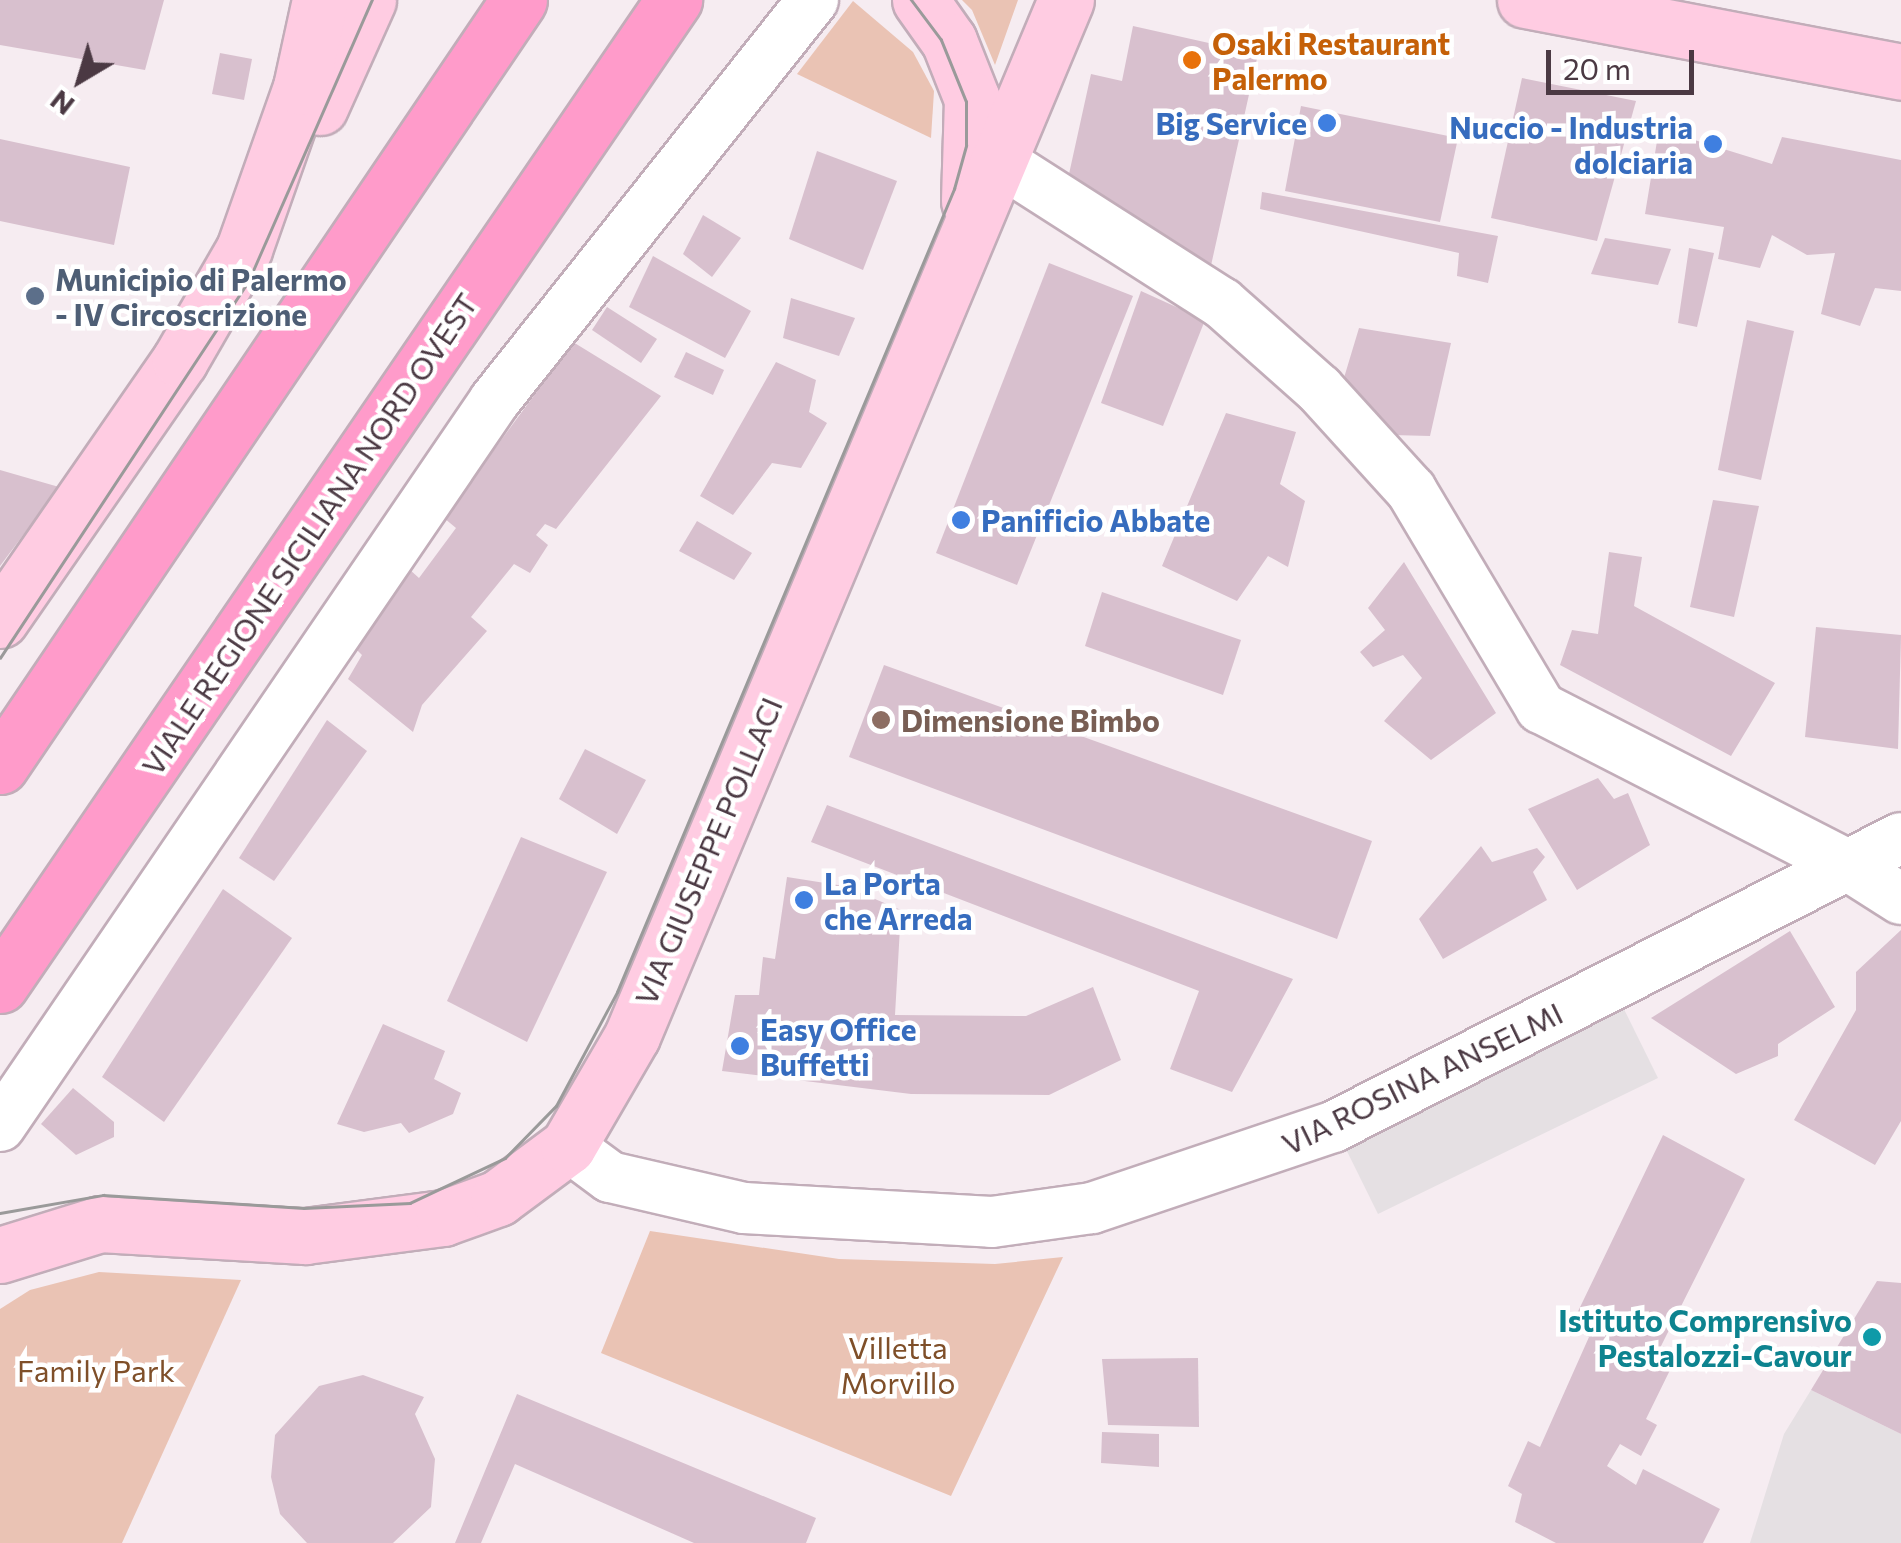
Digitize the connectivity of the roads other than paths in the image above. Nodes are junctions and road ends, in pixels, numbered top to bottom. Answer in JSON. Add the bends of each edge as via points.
{"nodes":[{"id":1,"x":320,"y":0,"type":"edge"},
{"id":2,"x":368,"y":0,"type":"edge"},
{"id":3,"x":520,"y":0,"type":"edge"},
{"id":4,"x":674,"y":0,"type":"edge"},
{"id":5,"x":688,"y":0,"type":"edge"},
{"id":6,"x":813,"y":0,"type":"edge"},
{"id":7,"x":920,"y":0,"type":"edge"},
{"id":8,"x":1066,"y":0,"type":"edge"},
{"id":9,"x":1525,"y":0,"type":"edge"},
{"id":10,"x":1715,"y":0,"type":"edge"},
{"id":11,"x":1746,"y":44,"type":"junction"},
{"id":12,"x":1901,"y":72,"type":"edge"},
{"id":13,"x":618,"y":83,"type":"junction"},
{"id":14,"x":998,"y":160,"type":"junction"},
{"id":15,"x":969,"y":224,"type":"junction"},
{"id":16,"x":244,"y":248,"type":"junction"},
{"id":17,"x":0,"y":620,"type":"edge"},
{"id":18,"x":0,"y":766,"type":"edge"},
{"id":19,"x":1901,"y":838,"type":"edge"},
{"id":20,"x":1846,"y":864,"type":"junction"},
{"id":21,"x":1901,"y":899,"type":"edge"},
{"id":22,"x":0,"y":985,"type":"edge"},
{"id":23,"x":0,"y":1126,"type":"edge"},
{"id":24,"x":568,"y":1146,"type":"junction"},
{"id":25,"x":0,"y":1255,"type":"edge"}],
"edges":[{"from":1,"to":16,"type":"street","via":[[295,106]]},
{"from":2,"to":16,"type":"street","via":[[312,124]]},
{"from":3,"to":18,"type":"main road"},
{"from":4,"to":13,"type":"main road"},
{"from":5,"to":13,"type":"main road"},
{"from":6,"to":23,"type":"street","via":[[494,400]]},
{"from":7,"to":15,"type":"street","via":[[950,41],[972,99]]},
{"from":8,"to":14,"type":"street","name":"VIA GIUSEPPE POLLACI"},
{"from":9,"to":11,"type":"street"},
{"from":10,"to":11,"type":"street"},
{"from":11,"to":12,"type":"street"},
{"from":13,"to":22,"type":"main road","name":"VIALE REGIONE SICILIANA NORD OVEST"},
{"from":14,"to":15,"type":"street","name":"VIA GIUSEPPE POLLACI"},
{"from":14,"to":20,"type":"street","via":[[1222,303],[1319,389],[1411,490],[1541,708]]},
{"from":15,"to":24,"type":"street","name":"VIA GIUSEPPE POLLACI","via":[[632,1036]]},
{"from":16,"to":17,"type":"street","via":[[180,360]]},
{"from":19,"to":20,"type":"street","name":"VIA ROSINA ANSELMI"},
{"from":20,"to":21,"type":"street"},
{"from":20,"to":24,"type":"street","name":"VIA ROSINA ANSELMI","via":[[1333,1127],[1092,1208],[992,1222],[744,1208],[610,1177]]},
{"from":24,"to":25,"type":"street","name":"VIA GIUSEPPE POLLACI","via":[[498,1198],[443,1218],[305,1236],[100,1224]]}]}
